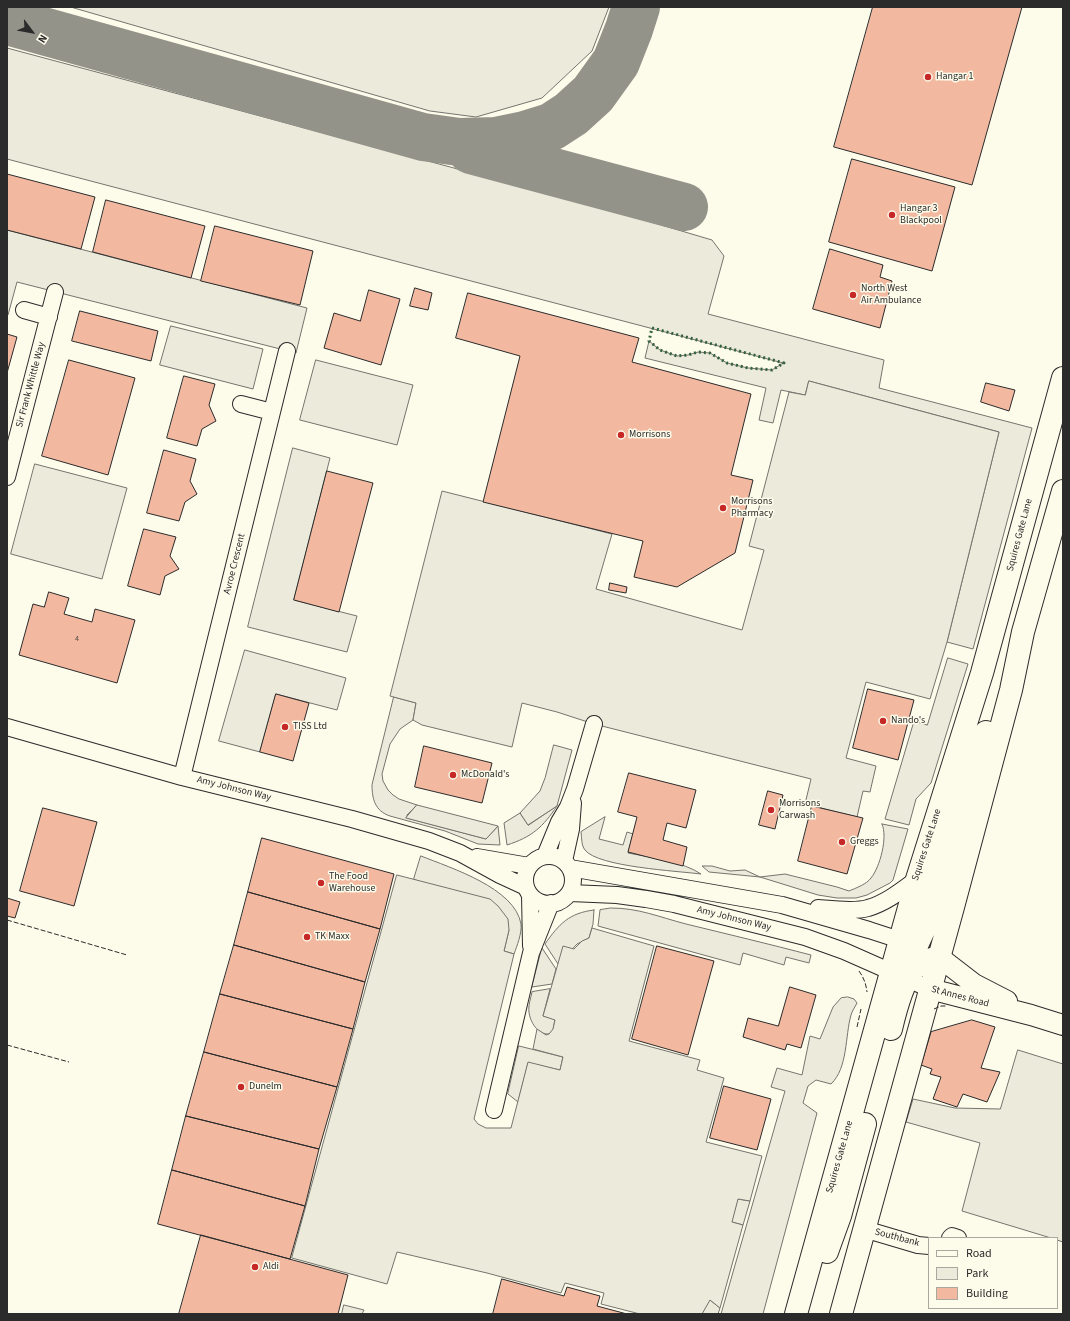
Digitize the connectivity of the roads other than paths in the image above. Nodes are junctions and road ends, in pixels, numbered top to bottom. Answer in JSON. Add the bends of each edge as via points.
{"nodes":[{"id":1,"x":55,"y":292,"type":"dead end"},
{"id":2,"x":24,"y":310,"type":"dead end"},
{"id":3,"x":49,"y":317,"type":"junction"},
{"id":4,"x":287,"y":350,"type":"dead end"},
{"id":5,"x":1063,"y":378,"type":"edge"},
{"id":6,"x":241,"y":404,"type":"dead end"},
{"id":7,"x":272,"y":412,"type":"junction"},
{"id":8,"x":7,"y":477,"type":"edge"},
{"id":9,"x":1063,"y":491,"type":"edge"},
{"id":10,"x":1022,"y":632,"type":"junction"},
{"id":11,"x":594,"y":724,"type":"dead end"},
{"id":12,"x":7,"y":727,"type":"edge"},
{"id":13,"x":182,"y":777,"type":"junction"},
{"id":14,"x":575,"y":789,"type":"junction"},
{"id":15,"x":460,"y":853,"type":"junction"},
{"id":16,"x":545,"y":856,"type":"junction"},
{"id":17,"x":567,"y":864,"type":"junction"},
{"id":18,"x":528,"y":866,"type":"junction"},
{"id":19,"x":916,"y":879,"type":"junction"},
{"id":20,"x":528,"y":891,"type":"junction"},
{"id":21,"x":570,"y":893,"type":"junction"},
{"id":22,"x":550,"y":903,"type":"junction"},
{"id":23,"x":782,"y":905,"type":"junction"},
{"id":24,"x":908,"y":943,"type":"junction"},
{"id":25,"x":531,"y":953,"type":"junction"},
{"id":26,"x":939,"y":957,"type":"junction"},
{"id":27,"x":899,"y":976,"type":"junction"},
{"id":28,"x":930,"y":990,"type":"junction"},
{"id":29,"x":1031,"y":1015,"type":"junction"},
{"id":30,"x":1063,"y":1025,"type":"edge"},
{"id":31,"x":494,"y":1110,"type":"dead end"},
{"id":32,"x":864,"y":1229,"type":"junction"},
{"id":33,"x":928,"y":1246,"type":"edge"},
{"id":34,"x":796,"y":1314,"type":"edge"},
{"id":35,"x":801,"y":1314,"type":"edge"},
{"id":36,"x":841,"y":1314,"type":"edge"}],
"edges":[{"from":1,"to":3,"type":"street","name":"Sir Frank Whittle Way"},
{"from":2,"to":3,"type":"street"},
{"from":3,"to":8,"type":"street","name":"Sir Frank Whittle Way"},
{"from":4,"to":7,"type":"street","name":"Avroe Crescent"},
{"from":5,"to":19,"type":"main road","name":"Squires Gate Lane","via":[[982,673]]},
{"from":6,"to":7,"type":"street"},
{"from":7,"to":13,"type":"street","name":"Avroe Crescent"},
{"from":9,"to":10,"type":"main road"},
{"from":10,"to":24,"type":"main road","via":[[967,786],[924,930]]},
{"from":10,"to":26,"type":"main road","via":[[1011,690]]},
{"from":11,"to":14,"type":"street"},
{"from":12,"to":13,"type":"street","name":"Amy Johnson Way"},
{"from":13,"to":15,"type":"street","name":"Amy Johnson Way","via":[[352,819],[429,841]]},
{"from":14,"to":16,"type":"street"},
{"from":14,"to":17,"type":"street"},
{"from":15,"to":18,"type":"street","name":"Amy Johnson Way"},
{"from":15,"to":20,"type":"street","name":"Amy Johnson Way"},
{"from":16,"to":17,"type":"street","via":[[554,857]]},
{"from":16,"to":18,"type":"street","via":[[535,859]]},
{"from":17,"to":21,"type":"street","via":[[573,881]]},
{"from":17,"to":23,"type":"street","name":"Amy Johnson Way"},
{"from":18,"to":20,"type":"street","via":[[525,875]]},
{"from":19,"to":23,"type":"street","name":"Amy Johnson Way","via":[[899,892],[867,908],[835,910]]},
{"from":19,"to":24,"type":"main road","name":"Squires Gate Lane"},
{"from":20,"to":22,"type":"street","via":[[543,903]]},
{"from":20,"to":25,"type":"street"},
{"from":21,"to":22,"type":"street","via":[[561,901]]},
{"from":21,"to":27,"type":"street","name":"Amy Johnson Way","via":[[646,899],[774,929],[844,951]]},
{"from":22,"to":25,"type":"street"},
{"from":23,"to":24,"type":"street","name":"Amy Johnson Way"},
{"from":24,"to":26,"type":"street","name":"Amy Johnson Way"},
{"from":24,"to":27,"type":"main road","name":"Squires Gate Lane"},
{"from":25,"to":31,"type":"street"},
{"from":26,"to":27,"type":"main road"},
{"from":26,"to":28,"type":"main road"},
{"from":26,"to":29,"type":"street","name":"St Annes Road","via":[[974,984]]},
{"from":27,"to":28,"type":"street","name":"St Annes Road"},
{"from":27,"to":34,"type":"main road","name":"Squires Gate Lane"},
{"from":27,"to":35,"type":"main road","via":[[893,1019],[840,1216]]},
{"from":28,"to":29,"type":"street","name":"St Annes Road"},
{"from":28,"to":32,"type":"main road"},
{"from":29,"to":30,"type":"street","name":"St Annes Road"},
{"from":32,"to":33,"type":"street","name":"Southbank"},
{"from":32,"to":36,"type":"main road"}]}
